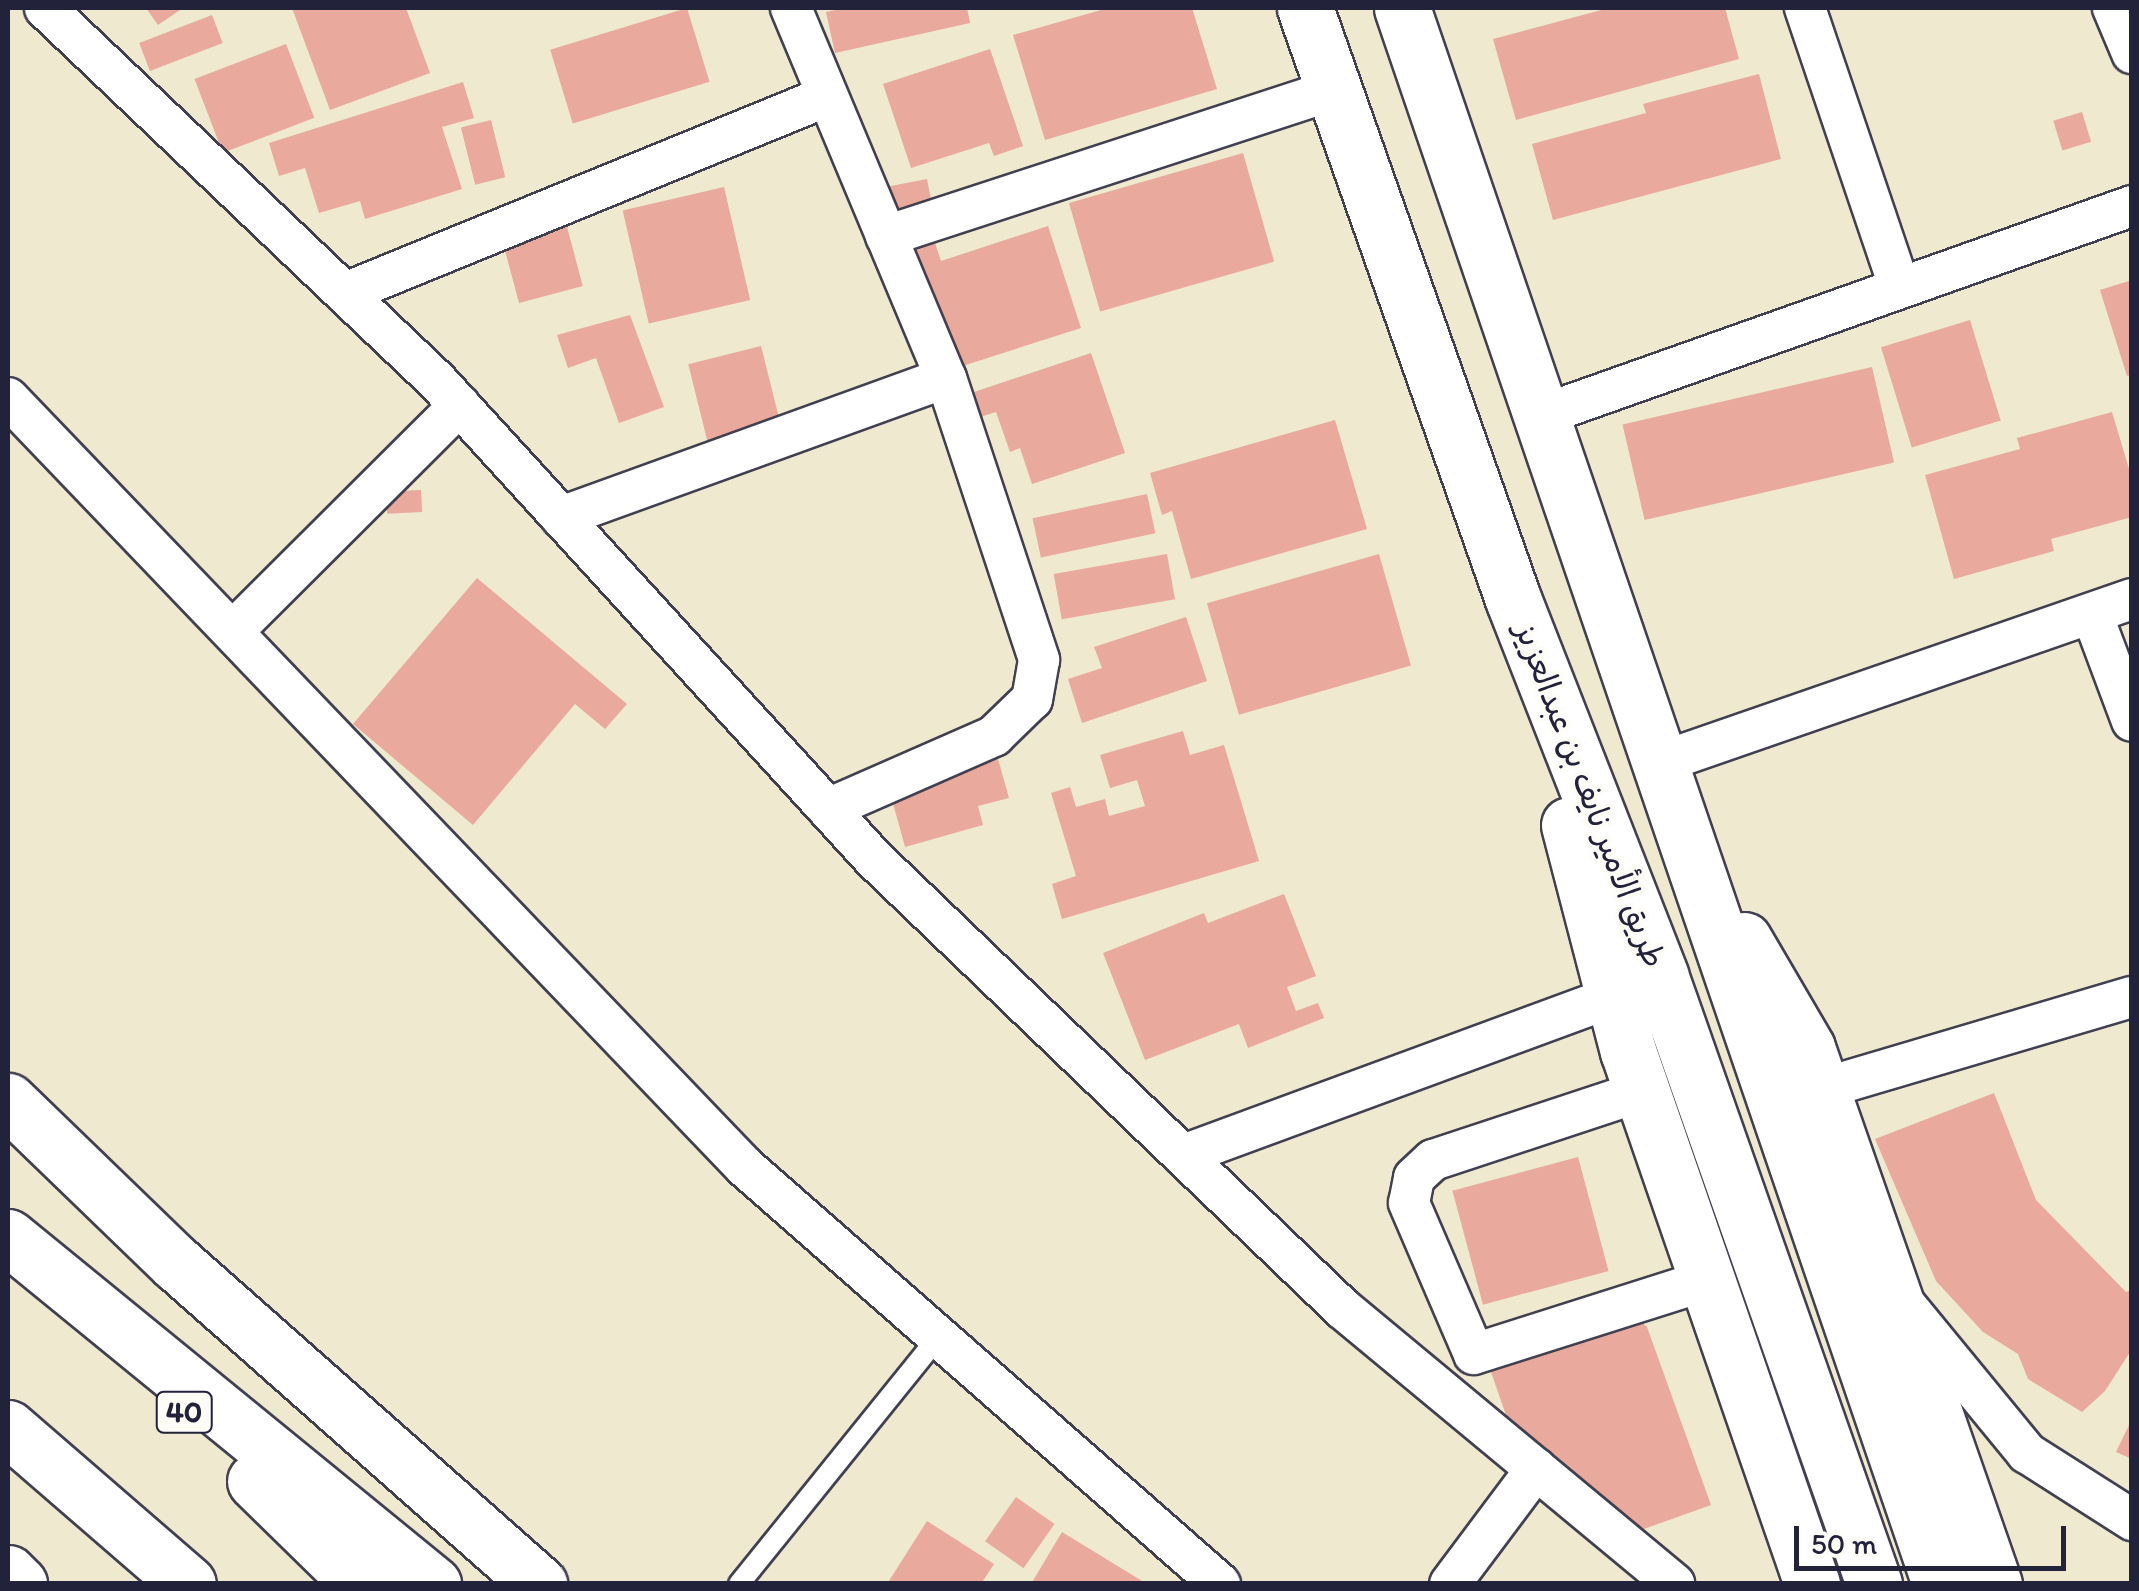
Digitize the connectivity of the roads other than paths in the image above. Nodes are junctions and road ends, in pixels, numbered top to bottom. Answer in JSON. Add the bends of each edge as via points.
{"nodes":[{"id":1,"x":45,"y":8,"type":"edge"},
{"id":2,"x":791,"y":8,"type":"edge"},
{"id":3,"x":1305,"y":8,"type":"edge"},
{"id":4,"x":1402,"y":8,"type":"edge"},
{"id":5,"x":1805,"y":8,"type":"edge"},
{"id":6,"x":2113,"y":8,"type":"edge"},
{"id":7,"x":2132,"y":53,"type":"edge"},
{"id":8,"x":1334,"y":90,"type":"junction"},
{"id":9,"x":825,"y":98,"type":"junction"},
{"id":10,"x":2132,"y":206,"type":"edge"},
{"id":11,"x":886,"y":236,"type":"junction"},
{"id":12,"x":1899,"y":286,"type":"junction"},
{"id":13,"x":345,"y":293,"type":"junction"},
{"id":14,"x":946,"y":378,"type":"junction"},
{"id":15,"x":8,"y":398,"type":"edge"},
{"id":16,"x":460,"y":405,"type":"junction"},
{"id":17,"x":1544,"y":414,"type":"junction"},
{"id":18,"x":562,"y":517,"type":"junction"},
{"id":19,"x":1513,"y":599,"type":"junction"},
{"id":20,"x":2132,"y":599,"type":"edge"},
{"id":21,"x":2092,"y":614,"type":"junction"},
{"id":22,"x":234,"y":631,"type":"junction"},
{"id":23,"x":2132,"y":721,"type":"edge"},
{"id":24,"x":1656,"y":764,"type":"junction"},
{"id":25,"x":828,"y":809,"type":"junction"},
{"id":26,"x":1683,"y":836,"type":"junction"},
{"id":27,"x":1614,"y":996,"type":"junction"},
{"id":28,"x":2132,"y":997,"type":"edge"},
{"id":29,"x":1821,"y":1089,"type":"junction"},
{"id":30,"x":1642,"y":1091,"type":"junction"},
{"id":31,"x":8,"y":1101,"type":"edge"},
{"id":32,"x":1183,"y":1155,"type":"junction"},
{"id":33,"x":14,"y":1245,"type":"edge"},
{"id":34,"x":1707,"y":1280,"type":"junction"},
{"id":35,"x":1889,"y":1284,"type":"junction"},
{"id":36,"x":938,"y":1336,"type":"junction"},
{"id":37,"x":8,"y":1428,"type":"edge"},
{"id":38,"x":8,"y":1442,"type":"edge"},
{"id":39,"x":1536,"y":1469,"type":"junction"},
{"id":40,"x":2132,"y":1520,"type":"edge"},
{"id":41,"x":8,"y":1573,"type":"edge"},
{"id":42,"x":19,"y":1584,"type":"edge"},
{"id":43,"x":146,"y":1584,"type":"edge"},
{"id":44,"x":188,"y":1584,"type":"edge"},
{"id":45,"x":360,"y":1584,"type":"edge"},
{"id":46,"x":433,"y":1584,"type":"edge"},
{"id":47,"x":539,"y":1584,"type":"edge"},
{"id":48,"x":739,"y":1584,"type":"edge"},
{"id":49,"x":1220,"y":1584,"type":"edge"},
{"id":50,"x":1450,"y":1584,"type":"edge"},
{"id":51,"x":1674,"y":1584,"type":"edge"},
{"id":52,"x":1812,"y":1584,"type":"edge"},
{"id":53,"x":1874,"y":1584,"type":"edge"},
{"id":54,"x":1940,"y":1584,"type":"edge"},
{"id":55,"x":1994,"y":1584,"type":"edge"}],
"edges":[{"from":1,"to":13,"type":"street"},
{"from":2,"to":9,"type":"street"},
{"from":3,"to":8,"type":"main road","name":"طريق الأمير نايف بن عبدالعزيز"},
{"from":4,"to":17,"type":"main road"},
{"from":5,"to":12,"type":"street"},
{"from":6,"to":7,"type":"street"},
{"from":8,"to":11,"type":"street"},
{"from":8,"to":19,"type":"main road","name":"طريق الأمير نايف بن عبدالعزيز"},
{"from":9,"to":11,"type":"street"},
{"from":9,"to":13,"type":"street"},
{"from":10,"to":12,"type":"street"},
{"from":11,"to":14,"type":"street"},
{"from":12,"to":17,"type":"street"},
{"from":13,"to":16,"type":"street"},
{"from":14,"to":18,"type":"street"},
{"from":14,"to":25,"type":"street","via":[[1039,660],[1032,699],[994,736]]},
{"from":15,"to":22,"type":"street"},
{"from":16,"to":18,"type":"street"},
{"from":16,"to":22,"type":"street"},
{"from":17,"to":24,"type":"main road"},
{"from":18,"to":25,"type":"street"},
{"from":19,"to":27,"type":"main road"},
{"from":19,"to":53,"type":"main road","name":"طريق الأمير نايف بن عبدالعزيز","via":[[1660,976]]},
{"from":20,"to":21,"type":"street"},
{"from":21,"to":23,"type":"street"},
{"from":21,"to":24,"type":"street"},
{"from":22,"to":36,"type":"street","via":[[745,1167]]},
{"from":24,"to":26,"type":"main road"},
{"from":25,"to":32,"type":"street"},
{"from":26,"to":29,"type":"main road","via":[[1807,1048]]},
{"from":26,"to":54,"type":"main road"},
{"from":27,"to":30,"type":"main road"},
{"from":27,"to":32,"type":"street"},
{"from":28,"to":29,"type":"street"},
{"from":29,"to":35,"type":"main road"},
{"from":30,"to":34,"type":"main road"},
{"from":30,"to":34,"type":"street","via":[[1434,1160],[1414,1178],[1409,1203],[1474,1354]]},
{"from":31,"to":47,"type":"main road","via":[[176,1263]]},
{"from":32,"to":39,"type":"street","via":[[1342,1308]]},
{"from":33,"to":45,"type":"main road","number":"40"},
{"from":33,"to":46,"type":"main road"},
{"from":34,"to":52,"type":"main road"},
{"from":35,"to":40,"type":"street","via":[[2027,1453]]},
{"from":35,"to":55,"type":"main road"},
{"from":36,"to":48,"type":"lane"},
{"from":36,"to":49,"type":"street"},
{"from":37,"to":44,"type":"main road"},
{"from":38,"to":43,"type":"main road"},
{"from":39,"to":50,"type":"street"},
{"from":39,"to":51,"type":"street"},
{"from":41,"to":42,"type":"main road"}]}
